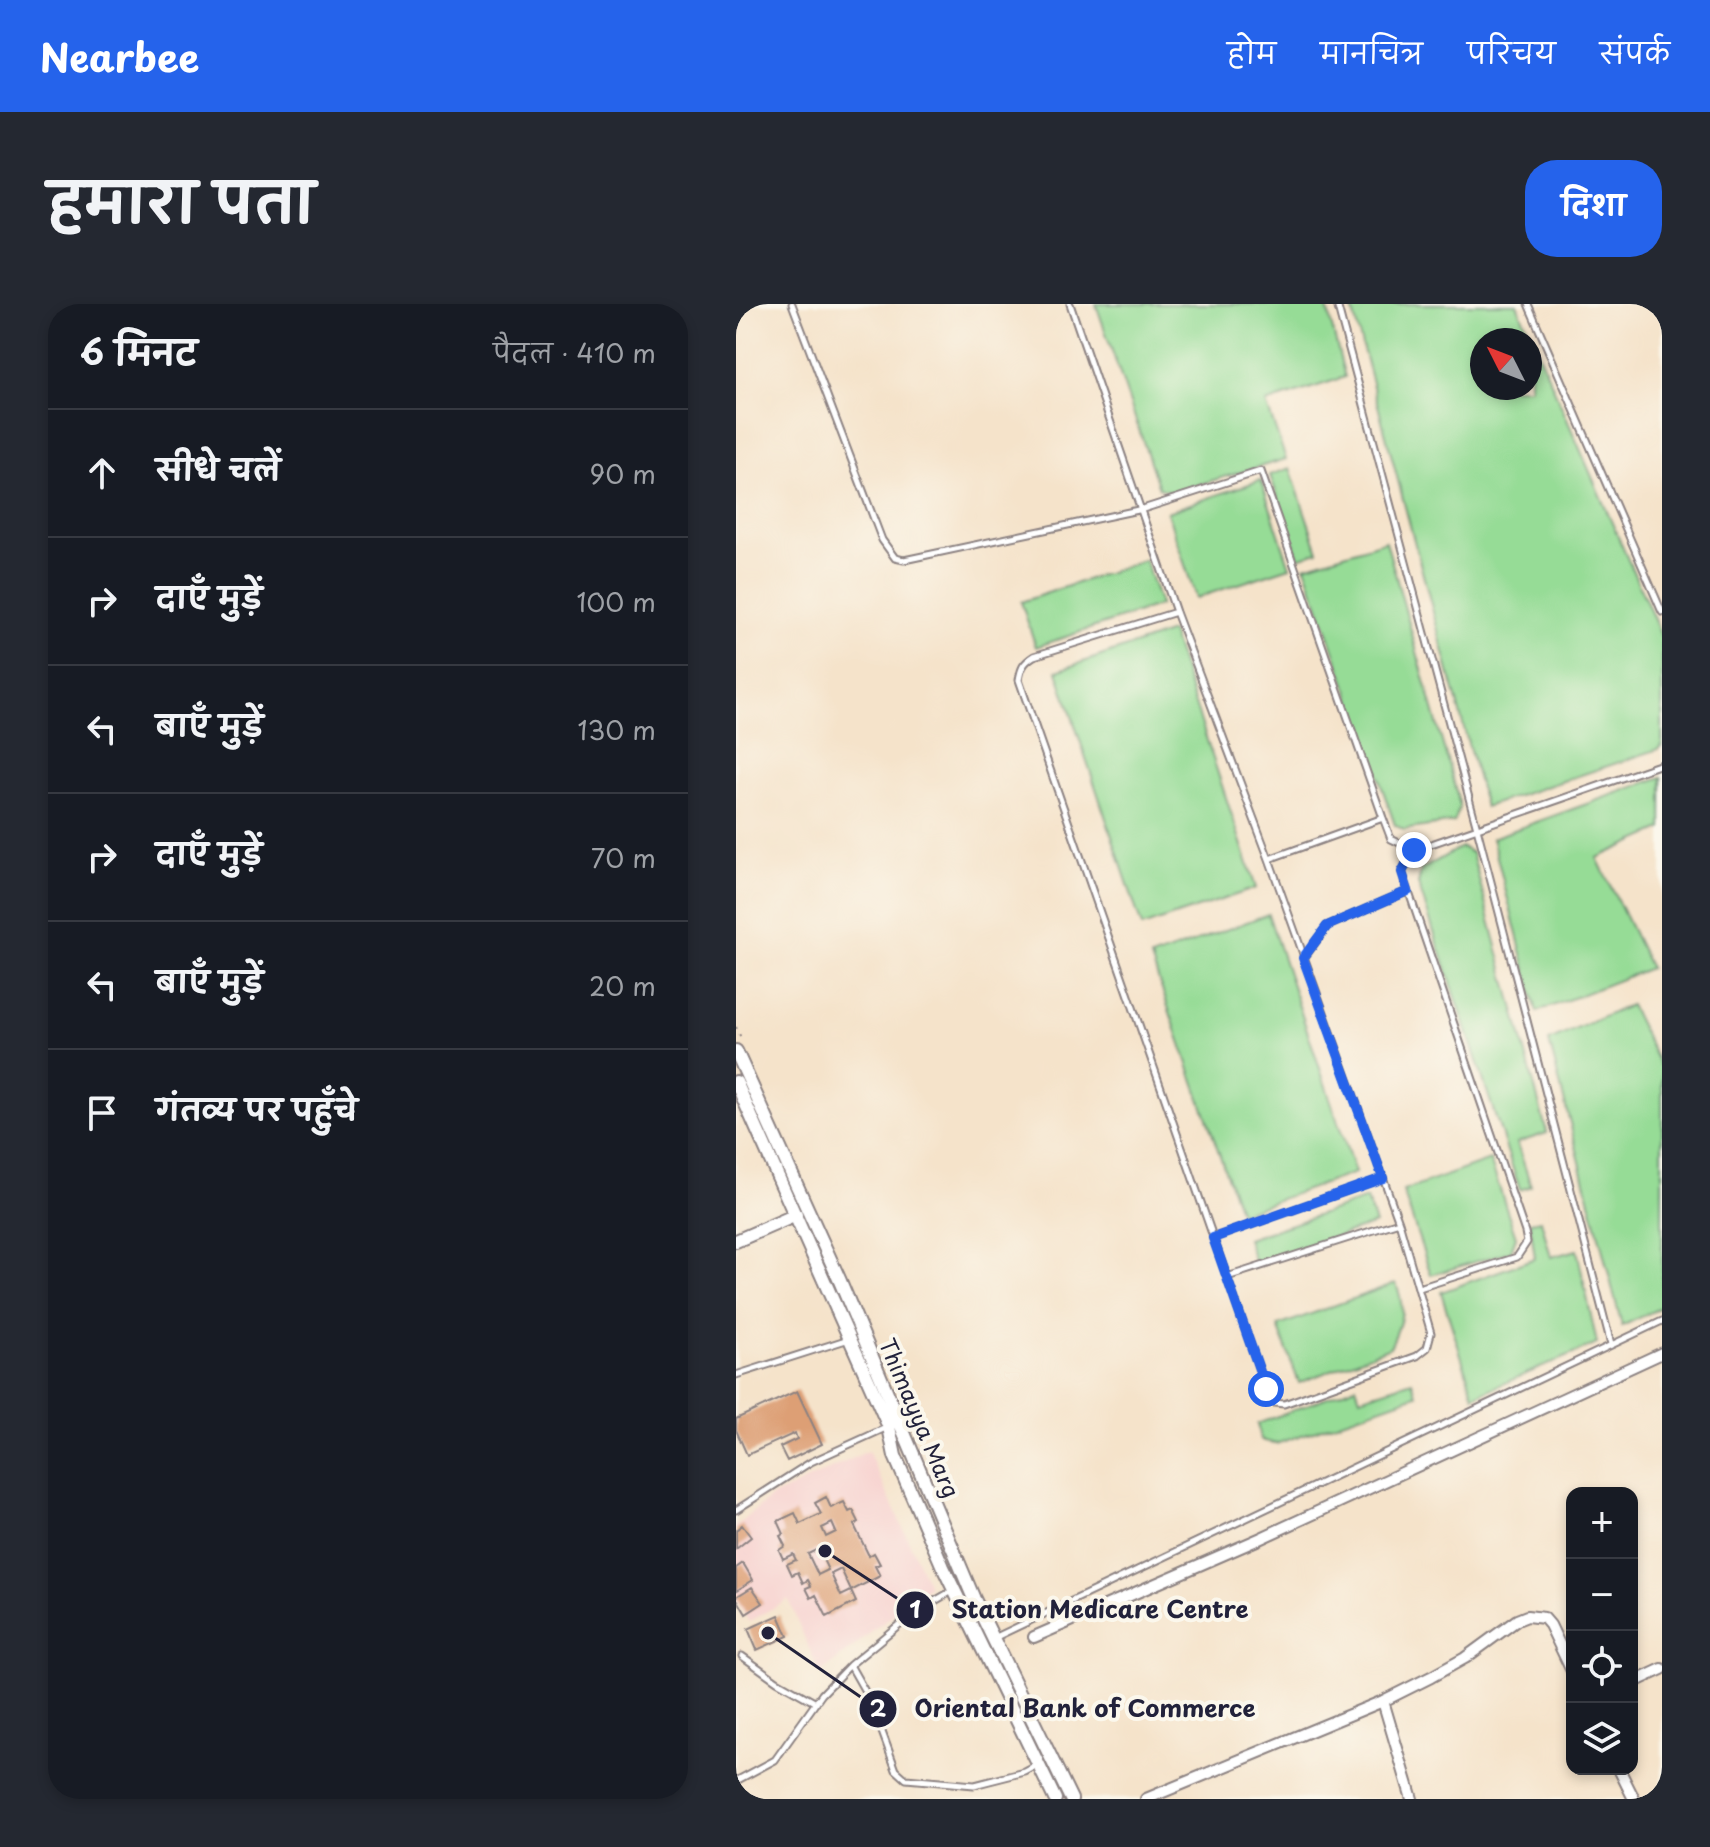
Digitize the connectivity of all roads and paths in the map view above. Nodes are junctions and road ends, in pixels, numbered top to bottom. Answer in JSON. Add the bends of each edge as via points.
{"nodes":[{"id":1,"x":792,"y":304,"type":"edge"},
{"id":2,"x":1070,"y":304,"type":"edge"},
{"id":3,"x":1337,"y":304,"type":"edge"},
{"id":4,"x":1528,"y":304,"type":"edge"},
{"id":5,"x":1143,"y":509,"type":"junction"},
{"id":6,"x":1176,"y":612,"type":"junction"},
{"id":7,"x":1662,"y":612,"type":"edge"},
{"id":8,"x":1662,"y":764,"type":"edge"},
{"id":9,"x":1383,"y":818,"type":"junction"},
{"id":10,"x":1477,"y":828,"type":"junction"},
{"id":11,"x":1414,"y":850,"type":"junction"},
{"id":12,"x":1269,"y":859,"type":"junction"},
{"id":13,"x":1408,"y":891,"type":"junction"},
{"id":14,"x":1303,"y":958,"type":"junction"},
{"id":15,"x":736,"y":1051,"type":"edge"},
{"id":16,"x":736,"y":1082,"type":"edge"},
{"id":17,"x":1383,"y":1178,"type":"junction"},
{"id":18,"x":802,"y":1213,"type":"junction"},
{"id":19,"x":1399,"y":1222,"type":"junction"},
{"id":20,"x":1213,"y":1238,"type":"junction"},
{"id":21,"x":736,"y":1241,"type":"edge"},
{"id":22,"x":1227,"y":1277,"type":"junction"},
{"id":23,"x":840,"y":1281,"type":"junction"},
{"id":24,"x":826,"y":1288,"type":"junction"},
{"id":25,"x":1419,"y":1288,"type":"junction"},
{"id":26,"x":1662,"y":1321,"type":"edge"},
{"id":27,"x":849,"y":1339,"type":"junction"},
{"id":28,"x":1611,"y":1344,"type":"junction"},
{"id":29,"x":1662,"y":1353,"type":"edge"},
{"id":30,"x":736,"y":1375,"type":"edge"},
{"id":31,"x":889,"y":1427,"type":"junction"},
{"id":32,"x":736,"y":1510,"type":"edge"},
{"id":33,"x":954,"y":1590,"type":"junction"},
{"id":34,"x":1034,"y":1637,"type":"dead end"},
{"id":35,"x":992,"y":1639,"type":"junction"},
{"id":36,"x":742,"y":1656,"type":"dead end"},
{"id":37,"x":1566,"y":1658,"type":"edge"},
{"id":38,"x":850,"y":1665,"type":"junction"},
{"id":39,"x":1662,"y":1669,"type":"edge"},
{"id":40,"x":1638,"y":1680,"type":"edge"},
{"id":41,"x":1383,"y":1701,"type":"junction"},
{"id":42,"x":816,"y":1703,"type":"junction"},
{"id":43,"x":1039,"y":1765,"type":"junction"},
{"id":44,"x":1622,"y":1775,"type":"edge"},
{"id":45,"x":736,"y":1781,"type":"edge"},
{"id":46,"x":1055,"y":1799,"type":"edge"},
{"id":47,"x":1071,"y":1799,"type":"edge"},
{"id":48,"x":1146,"y":1799,"type":"edge"},
{"id":49,"x":1412,"y":1799,"type":"edge"},
{"id":50,"x":1634,"y":1799,"type":"edge"}],
"edges":[{"from":1,"to":5,"type":"lane","via":[[882,540],[895,558]]},
{"from":2,"to":5,"type":"lane"},
{"from":3,"to":10,"type":"lane"},
{"from":4,"to":7,"type":"lane"},
{"from":5,"to":6,"type":"lane"},
{"from":5,"to":9,"type":"lane","via":[[1261,471]]},
{"from":6,"to":12,"type":"lane"},
{"from":6,"to":20,"type":"lane","via":[[1034,656],[1020,669],[1019,680]]},
{"from":8,"to":10,"type":"lane"},
{"from":9,"to":11,"type":"lane","via":[[1391,839]]},
{"from":9,"to":12,"type":"lane"},
{"from":10,"to":11,"type":"lane"},
{"from":10,"to":28,"type":"lane"},
{"from":11,"to":13,"type":"lane","via":[[1402,872]]},
{"from":12,"to":14,"type":"lane"},
{"from":13,"to":14,"type":"lane","via":[[1327,926]]},
{"from":13,"to":25,"type":"lane","via":[[1527,1242],[1517,1257]]},
{"from":14,"to":17,"type":"lane"},
{"from":15,"to":18,"type":"street","name":"Thimayya Marg"},
{"from":16,"to":18,"type":"street","name":"Thimayya Marg"},
{"from":17,"to":19,"type":"lane"},
{"from":17,"to":20,"type":"lane"},
{"from":18,"to":21,"type":"street"},
{"from":18,"to":23,"type":"street","name":"Thimayya Marg"},
{"from":18,"to":24,"type":"street","name":"Thimayya Marg"},
{"from":19,"to":22,"type":"lane"},
{"from":19,"to":25,"type":"lane"},
{"from":20,"to":22,"type":"lane"},
{"from":22,"to":25,"type":"lane","via":[[1270,1398],[1284,1404],[1427,1348],[1431,1333]]},
{"from":23,"to":24,"type":"street"},
{"from":23,"to":35,"type":"street","name":"Thimayya Marg"},
{"from":24,"to":27,"type":"street","name":"Thimayya Marg"},
{"from":26,"to":28,"type":"lane"},
{"from":27,"to":30,"type":"lane"},
{"from":27,"to":31,"type":"street","name":"Thimayya Marg"},
{"from":28,"to":35,"type":"lane"},
{"from":29,"to":34,"type":"street"},
{"from":31,"to":32,"type":"lane","via":[[811,1462]]},
{"from":31,"to":33,"type":"street","name":"Thimayya Marg","via":[[895,1456]]},
{"from":33,"to":38,"type":"lane","via":[[912,1614]]},
{"from":33,"to":43,"type":"street","name":"Thimayya Marg"},
{"from":35,"to":47,"type":"street","name":"Thimayya Marg"},
{"from":36,"to":42,"type":"lane"},
{"from":37,"to":41,"type":"street","via":[[1544,1618],[1527,1616],[1449,1668]]},
{"from":38,"to":42,"type":"lane"},
{"from":38,"to":43,"type":"lane","via":[[871,1702],[896,1770],[906,1779],[984,1784]]},
{"from":39,"to":40,"type":"street"},
{"from":41,"to":48,"type":"street"},
{"from":41,"to":49,"type":"street"},
{"from":42,"to":45,"type":"lane","via":[[775,1760]]},
{"from":43,"to":46,"type":"street","name":"Thimayya Marg"},
{"from":44,"to":50,"type":"street"}]}
